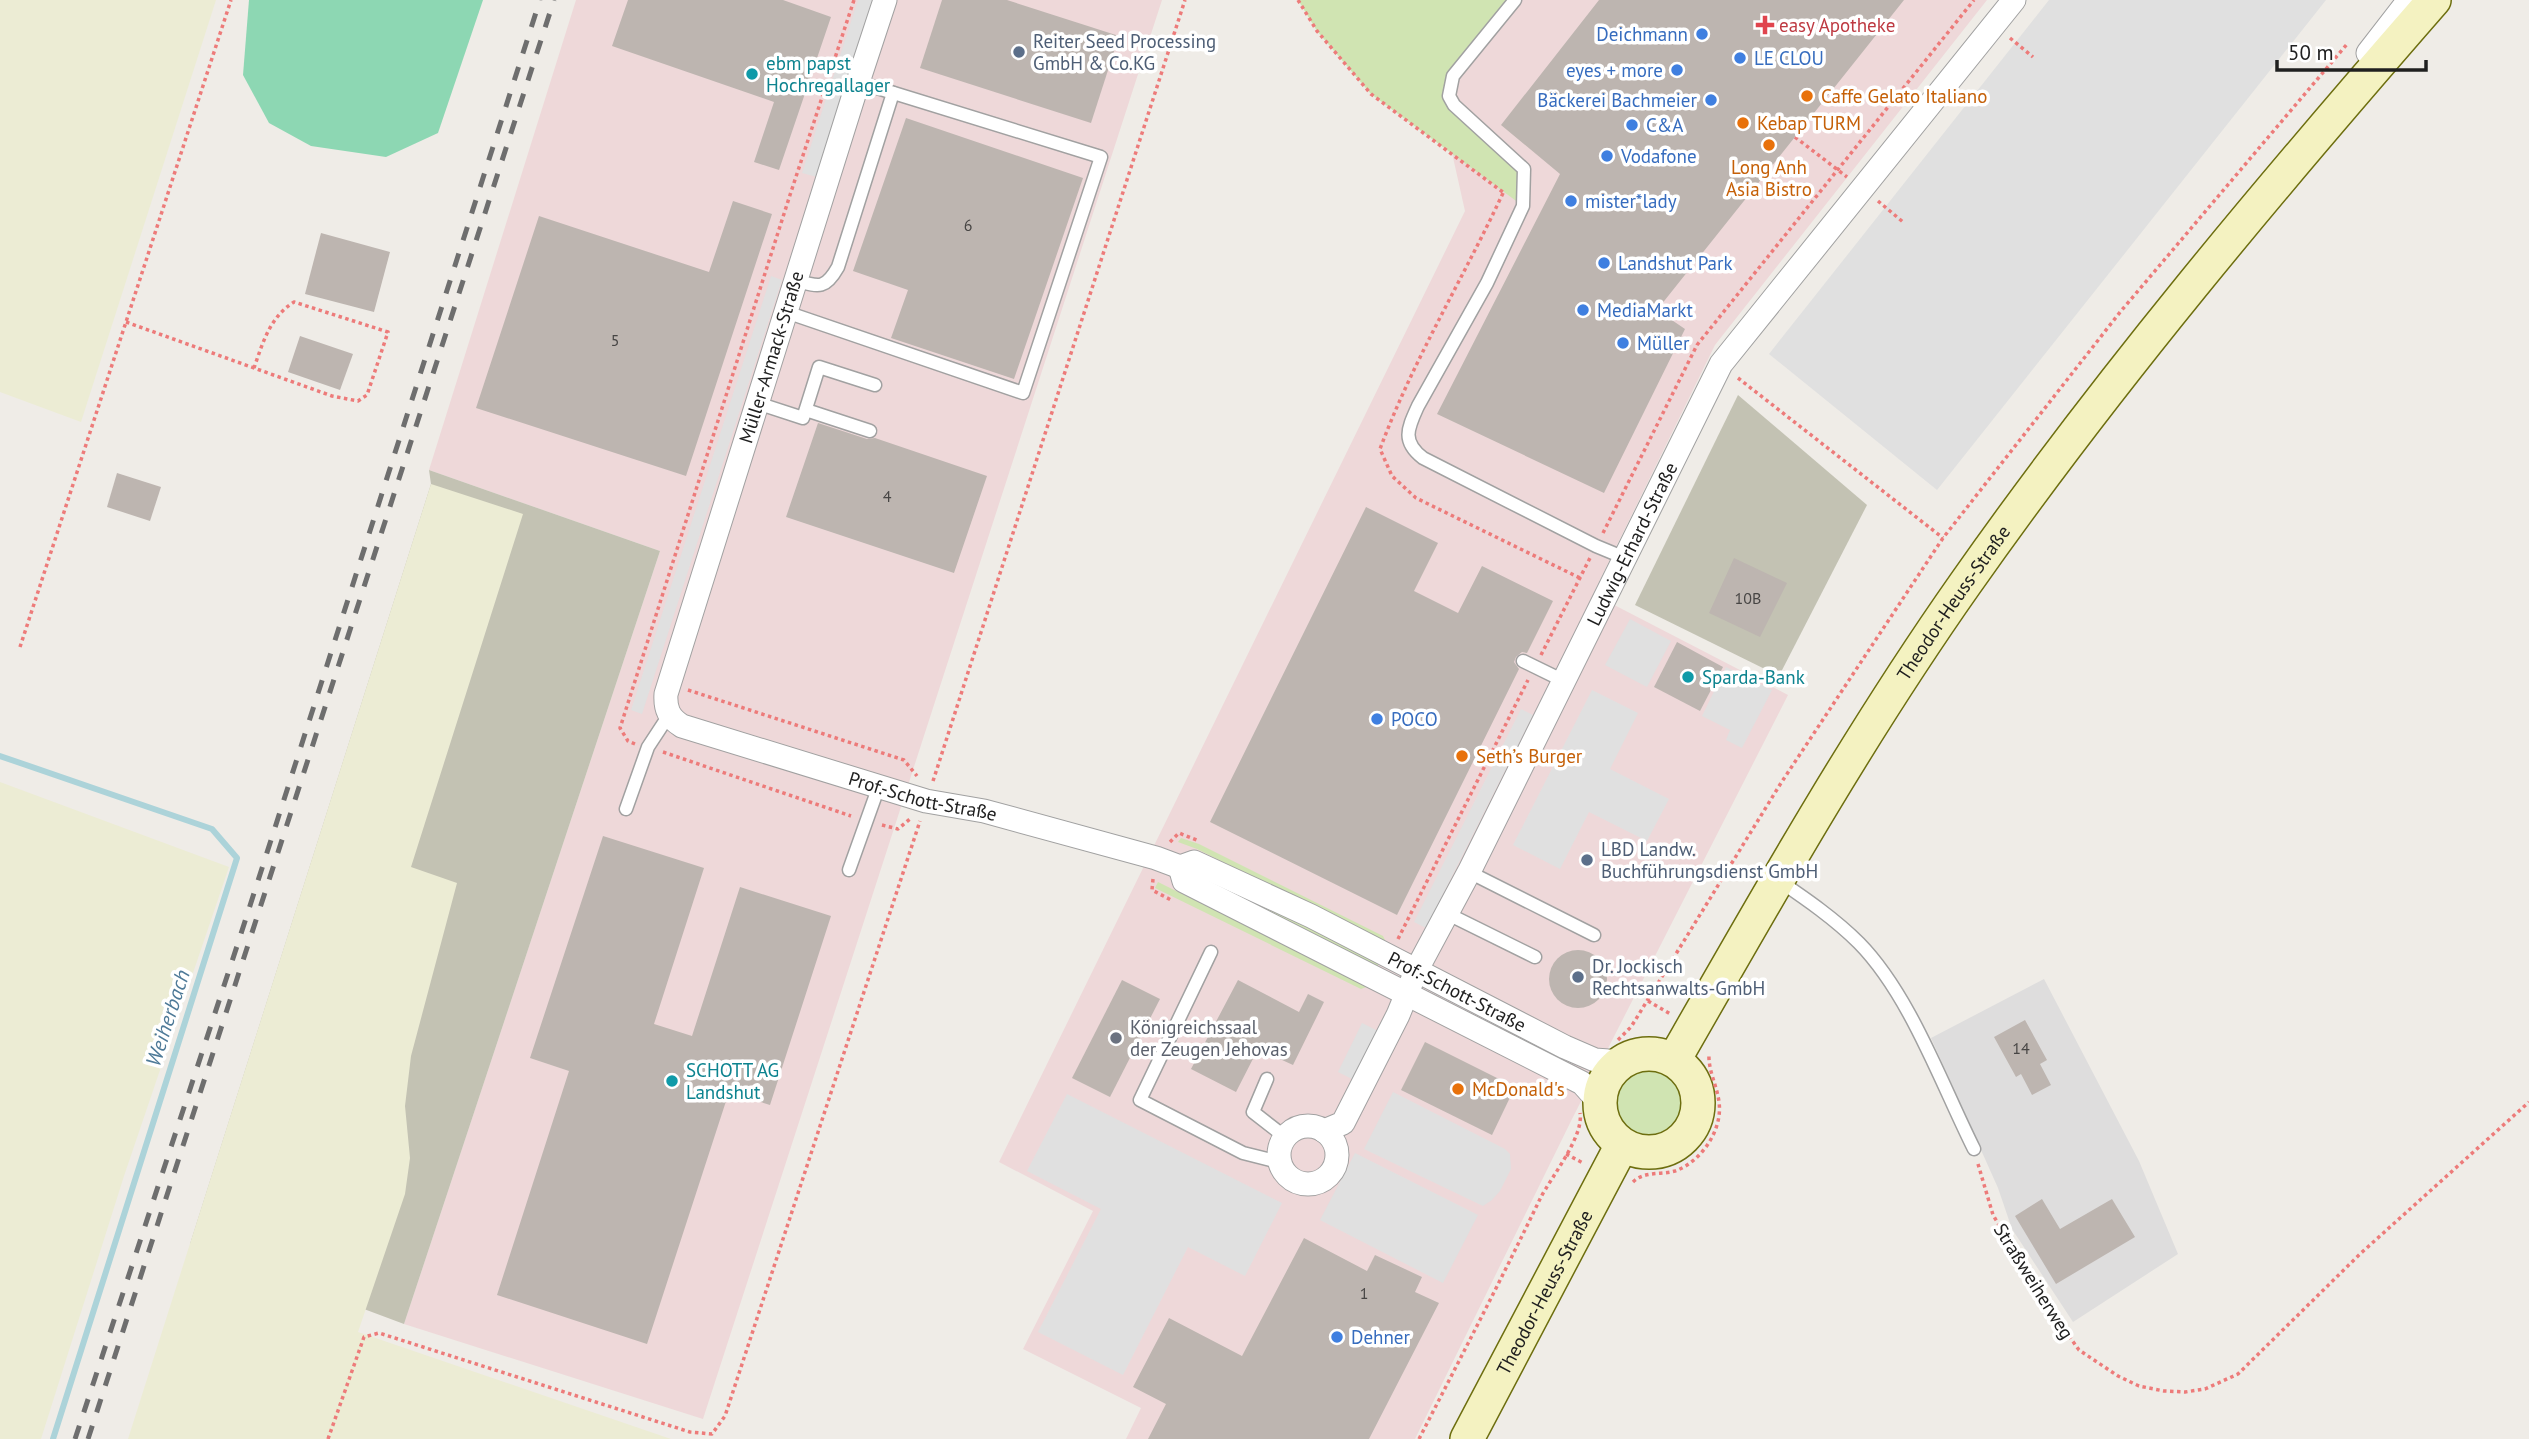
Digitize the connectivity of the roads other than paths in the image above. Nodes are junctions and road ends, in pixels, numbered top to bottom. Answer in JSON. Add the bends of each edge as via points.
{"nodes":[{"id":1,"x":886,"y":0,"type":"edge"},
{"id":2,"x":1515,"y":0,"type":"edge"},
{"id":3,"x":2014,"y":0,"type":"edge"},
{"id":4,"x":2409,"y":0,"type":"edge"},
{"id":5,"x":2434,"y":0,"type":"edge"},
{"id":6,"x":858,"y":82,"type":"junction"},
{"id":7,"x":893,"y":93,"type":"junction"},
{"id":8,"x":2280,"y":178,"type":"junction"},
{"id":9,"x":796,"y":280,"type":"junction"},
{"id":10,"x":786,"y":312,"type":"junction"},
{"id":11,"x":875,"y":385,"type":"dead end"},
{"id":12,"x":757,"y":403,"type":"junction"},
{"id":13,"x":806,"y":410,"type":"junction"},
{"id":14,"x":870,"y":431,"type":"dead end"},
{"id":15,"x":1625,"y":558,"type":"junction"},
{"id":16,"x":1523,"y":661,"type":"dead end"},
{"id":17,"x":1564,"y":681,"type":"junction"},
{"id":18,"x":670,"y":715,"type":"junction"},
{"id":19,"x":879,"y":786,"type":"junction"},
{"id":20,"x":626,"y":809,"type":"dead end"},
{"id":21,"x":1180,"y":867,"type":"junction"},
{"id":22,"x":849,"y":870,"type":"dead end"},
{"id":23,"x":1469,"y":872,"type":"junction"},
{"id":24,"x":1778,"y":880,"type":"junction"},
{"id":25,"x":1446,"y":913,"type":"junction"},
{"id":26,"x":1594,"y":935,"type":"dead end"},
{"id":27,"x":1211,"y":953,"type":"dead end"},
{"id":28,"x":1535,"y":957,"type":"dead end"},
{"id":29,"x":1416,"y":971,"type":"junction"},
{"id":30,"x":1407,"y":995,"type":"junction"},
{"id":31,"x":1674,"y":1060,"type":"junction"},
{"id":32,"x":1622,"y":1062,"type":"junction"},
{"id":33,"x":1268,"y":1079,"type":"dead end"},
{"id":34,"x":1599,"y":1102,"type":"junction"},
{"id":35,"x":1324,"y":1131,"type":"junction"},
{"id":36,"x":1285,"y":1137,"type":"junction"},
{"id":37,"x":1622,"y":1145,"type":"junction"},
{"id":38,"x":1974,"y":1149,"type":"road end"},
{"id":39,"x":1279,"y":1162,"type":"junction"},
{"id":40,"x":1467,"y":1439,"type":"edge"}],
"edges":[{"from":1,"to":6,"type":"street","name":"Müller-Armack-Straße"},
{"from":2,"to":15,"type":"lane","via":[[1452,76],[1449,96],[1524,169],[1523,206],[1487,283],[1409,425],[1408,439],[1423,458]]},
{"from":3,"to":15,"type":"street","name":"Ludwig-Erhard-Straße","via":[[1721,365]]},
{"from":4,"to":8,"type":"street","name":"Theodor-Heuss-Straße","via":[[2304,131]]},
{"from":5,"to":8,"type":"main road","name":"Theodor-Heuss-Straße"},
{"from":6,"to":7,"type":"lane"},
{"from":6,"to":9,"type":"street","name":"Müller-Armack-Straße"},
{"from":7,"to":9,"type":"lane","via":[[838,267],[823,286]]},
{"from":7,"to":10,"type":"lane","via":[[1101,157],[1023,393]]},
{"from":8,"to":24,"type":"main road","name":"Theodor-Heuss-Straße","via":[[2168,314],[1964,585],[1878,714]]},
{"from":9,"to":10,"type":"street","name":"Müller-Armack-Straße"},
{"from":10,"to":12,"type":"street","name":"Müller-Armack-Straße"},
{"from":11,"to":13,"type":"lane","via":[[819,367]]},
{"from":12,"to":13,"type":"lane","via":[[803,418]]},
{"from":12,"to":18,"type":"street","name":"Müller-Armack-Straße","via":[[666,694]]},
{"from":13,"to":14,"type":"lane"},
{"from":15,"to":17,"type":"street","name":"Ludwig-Erhard-Straße"},
{"from":16,"to":17,"type":"lane"},
{"from":17,"to":23,"type":"street","name":"Ludwig-Erhard-Straße"},
{"from":18,"to":19,"type":"street","name":"Prof.-Schott-Straße","via":[[682,726]]},
{"from":18,"to":20,"type":"lane","via":[[648,747]]},
{"from":19,"to":21,"type":"street","name":"Prof.-Schott-Straße","via":[[1086,838]]},
{"from":19,"to":22,"type":"lane"},
{"from":21,"to":29,"type":"street","name":"Prof.-Schott-Straße","via":[[1194,862]]},
{"from":21,"to":30,"type":"street","name":"Prof.-Schott-Straße","via":[[1184,881]]},
{"from":23,"to":25,"type":"street","name":"Ludwig-Erhard-Straße"},
{"from":23,"to":26,"type":"lane"},
{"from":24,"to":31,"type":"main road","name":"Theodor-Heuss-Straße"},
{"from":24,"to":38,"type":"lane","via":[[1849,933],[1885,975]]},
{"from":25,"to":28,"type":"lane"},
{"from":25,"to":29,"type":"street","name":"Ludwig-Erhard-Straße"},
{"from":27,"to":39,"type":"lane","via":[[1140,1100],[1243,1153]]},
{"from":29,"to":30,"type":"street","name":"Ludwig-Erhard-Straße"},
{"from":29,"to":32,"type":"street","name":"Prof.-Schott-Straße","via":[[1587,1057]]},
{"from":30,"to":34,"type":"street","name":"Prof.-Schott-Straße","via":[[1576,1080]]},
{"from":30,"to":35,"type":"street","name":"Ludwig-Erhard-Straße","via":[[1343,1124]]},
{"from":31,"to":32,"type":"main road","via":[[1648,1054]]},
{"from":31,"to":37,"type":"main road","via":[[1690,1076],[1698,1097],[1691,1129],[1675,1145],[1654,1153]]},
{"from":32,"to":34,"type":"main road","via":[[1605,1079]]},
{"from":33,"to":36,"type":"lane","via":[[1253,1112]]},
{"from":34,"to":37,"type":"main road","via":[[1605,1126]]},
{"from":35,"to":36,"type":"street","via":[[1307,1126]]},
{"from":35,"to":39,"type":"street","via":[[1335,1144],[1337,1160],[1323,1180],[1298,1183]]},
{"from":36,"to":39,"type":"street"},
{"from":37,"to":40,"type":"main road","name":"Theodor-Heuss-Straße"}]}
